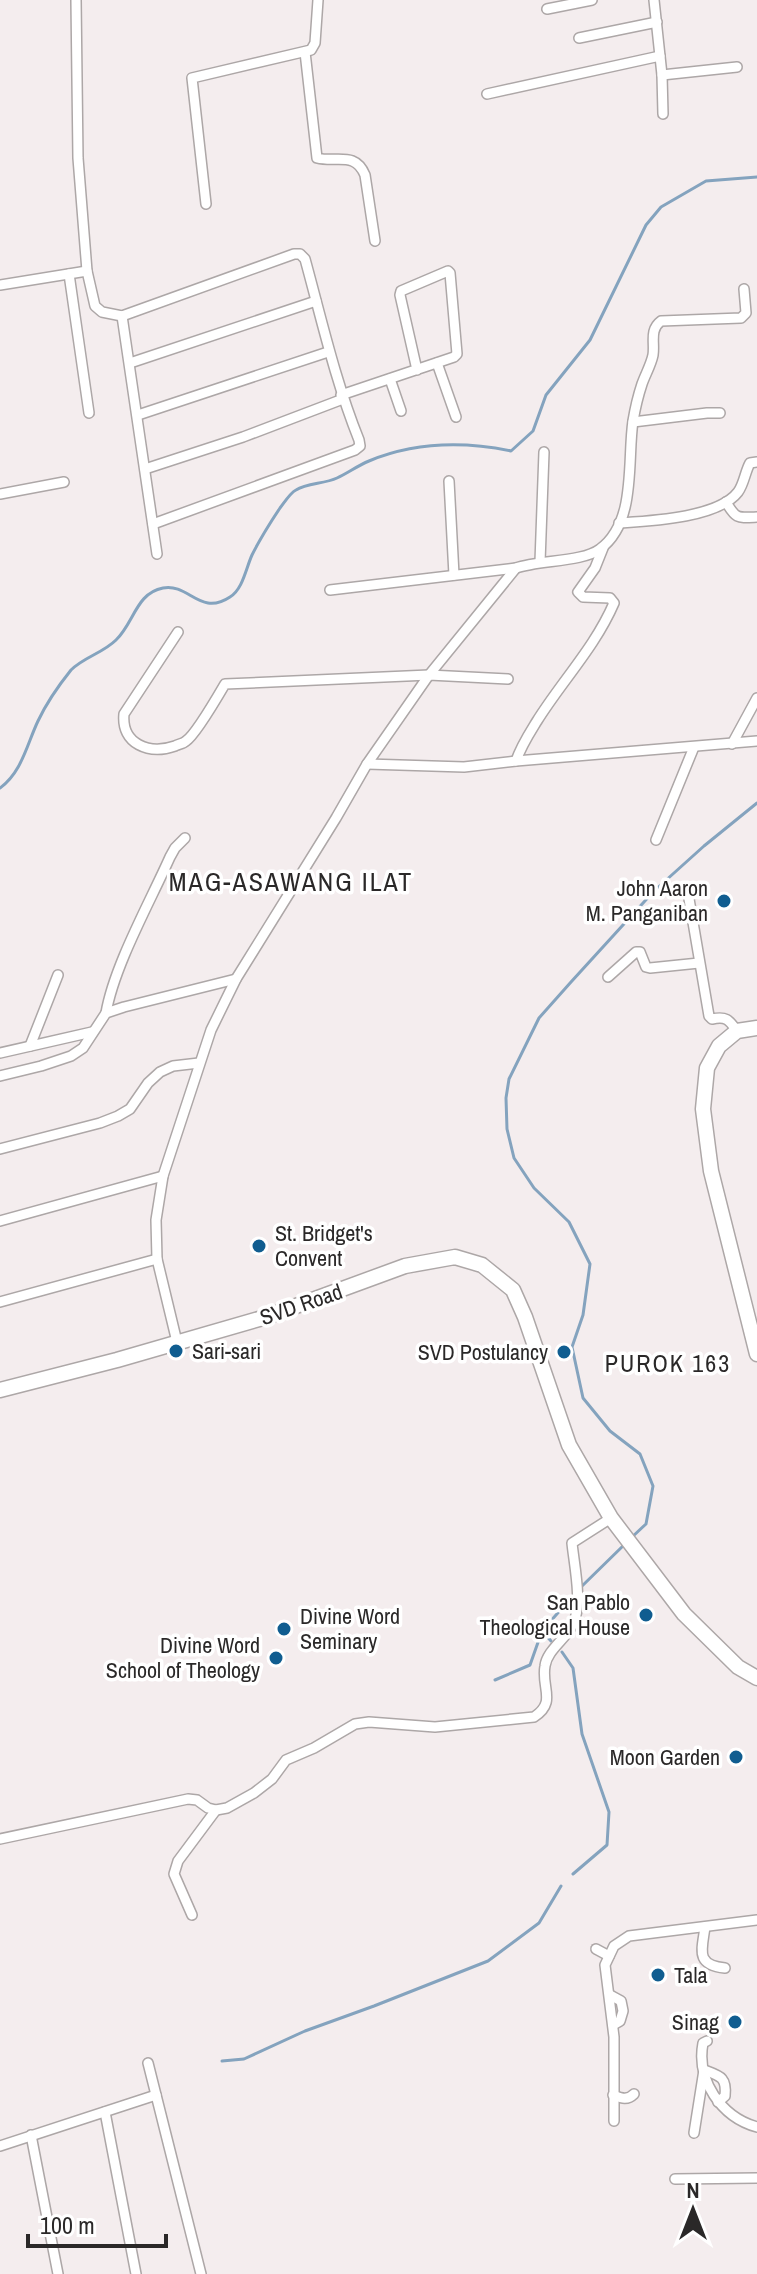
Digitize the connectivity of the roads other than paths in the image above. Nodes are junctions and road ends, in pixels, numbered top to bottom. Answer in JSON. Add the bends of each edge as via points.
{"nodes":[{"id":1,"x":76,"y":0,"type":"edge"},
{"id":2,"x":318,"y":0,"type":"edge"},
{"id":3,"x":592,"y":0,"type":"edge"},
{"id":4,"x":654,"y":0,"type":"edge"},
{"id":5,"x":547,"y":9,"type":"dead end"},
{"id":6,"x":657,"y":22,"type":"junction"},
{"id":7,"x":579,"y":38,"type":"dead end"},
{"id":8,"x":305,"y":52,"type":"junction"},
{"id":9,"x":660,"y":56,"type":"junction"},
{"id":10,"x":737,"y":67,"type":"dead end"},
{"id":11,"x":662,"y":75,"type":"junction"},
{"id":12,"x":487,"y":94,"type":"dead end"},
{"id":13,"x":663,"y":114,"type":"dead end"},
{"id":14,"x":206,"y":204,"type":"dead end"},
{"id":15,"x":375,"y":241,"type":"dead end"},
{"id":16,"x":87,"y":271,"type":"junction"},
{"id":17,"x":69,"y":274,"type":"junction"},
{"id":18,"x":0,"y":285,"type":"edge"},
{"id":19,"x":744,"y":289,"type":"dead end"},
{"id":20,"x":316,"y":301,"type":"junction"},
{"id":21,"x":122,"y":316,"type":"junction"},
{"id":22,"x":328,"y":352,"type":"junction"},
{"id":23,"x":130,"y":363,"type":"junction"},
{"id":24,"x":437,"y":363,"type":"junction"},
{"id":25,"x":417,"y":370,"type":"junction"},
{"id":26,"x":390,"y":379,"type":"junction"},
{"id":27,"x":342,"y":397,"type":"junction"},
{"id":28,"x":401,"y":411,"type":"dead end"},
{"id":29,"x":89,"y":413,"type":"dead end"},
{"id":30,"x":720,"y":413,"type":"dead end"},
{"id":31,"x":138,"y":415,"type":"junction"},
{"id":32,"x":456,"y":417,"type":"dead end"},
{"id":33,"x":633,"y":422,"type":"junction"},
{"id":34,"x":544,"y":452,"type":"dead end"},
{"id":35,"x":757,"y":462,"type":"edge"},
{"id":36,"x":145,"y":469,"type":"junction"},
{"id":37,"x":449,"y":481,"type":"dead end"},
{"id":38,"x":64,"y":482,"type":"dead end"},
{"id":39,"x":0,"y":494,"type":"edge"},
{"id":40,"x":726,"y":502,"type":"junction"},
{"id":41,"x":757,"y":517,"type":"edge"},
{"id":42,"x":619,"y":523,"type":"junction"},
{"id":43,"x":153,"y":524,"type":"junction"},
{"id":44,"x":603,"y":548,"type":"junction"},
{"id":45,"x":157,"y":554,"type":"dead end"},
{"id":46,"x":540,"y":562,"type":"junction"},
{"id":47,"x":516,"y":568,"type":"junction"},
{"id":48,"x":454,"y":575,"type":"junction"},
{"id":49,"x":330,"y":590,"type":"dead end"},
{"id":50,"x":178,"y":632,"type":"dead end"},
{"id":51,"x":429,"y":675,"type":"junction"},
{"id":52,"x":508,"y":679,"type":"dead end"},
{"id":53,"x":757,"y":698,"type":"edge"},
{"id":54,"x":757,"y":741,"type":"edge"},
{"id":55,"x":732,"y":744,"type":"junction"},
{"id":56,"x":694,"y":747,"type":"junction"},
{"id":57,"x":516,"y":761,"type":"junction"},
{"id":58,"x":367,"y":764,"type":"junction"},
{"id":59,"x":185,"y":838,"type":"dead end"},
{"id":60,"x":656,"y":840,"type":"dead end"},
{"id":61,"x":688,"y":893,"type":"dead end"},
{"id":62,"x":699,"y":963,"type":"junction"},
{"id":63,"x":58,"y":975,"type":"dead end"},
{"id":64,"x":608,"y":977,"type":"dead end"},
{"id":65,"x":236,"y":979,"type":"junction"},
{"id":66,"x":106,"y":1013,"type":"junction"},
{"id":67,"x":757,"y":1028,"type":"edge"},
{"id":68,"x":737,"y":1031,"type":"junction"},
{"id":69,"x":92,"y":1032,"type":"junction"},
{"id":70,"x":30,"y":1046,"type":"junction"},
{"id":71,"x":0,"y":1053,"type":"edge"},
{"id":72,"x":199,"y":1063,"type":"junction"},
{"id":73,"x":0,"y":1076,"type":"edge"},
{"id":74,"x":0,"y":1149,"type":"edge"},
{"id":75,"x":163,"y":1176,"type":"junction"},
{"id":76,"x":0,"y":1221,"type":"edge"},
{"id":77,"x":157,"y":1259,"type":"junction"},
{"id":78,"x":0,"y":1302,"type":"edge"},
{"id":79,"x":177,"y":1342,"type":"junction"},
{"id":80,"x":757,"y":1354,"type":"edge"},
{"id":81,"x":0,"y":1390,"type":"edge"},
{"id":82,"x":611,"y":1518,"type":"junction"},
{"id":83,"x":757,"y":1678,"type":"edge"},
{"id":84,"x":216,"y":1810,"type":"junction"},
{"id":85,"x":0,"y":1839,"type":"edge"},
{"id":86,"x":192,"y":1915,"type":"dead end"},
{"id":87,"x":757,"y":1920,"type":"edge"},
{"id":88,"x":705,"y":1927,"type":"junction"},
{"id":89,"x":596,"y":1949,"type":"dead end"},
{"id":90,"x":609,"y":1956,"type":"junction"},
{"id":91,"x":725,"y":1968,"type":"dead end"},
{"id":92,"x":707,"y":2041,"type":"dead end"},
{"id":93,"x":148,"y":2063,"type":"dead end"},
{"id":94,"x":704,"y":2070,"type":"junction"},
{"id":95,"x":634,"y":2094,"type":"dead end"},
{"id":96,"x":156,"y":2095,"type":"junction"},
{"id":97,"x":613,"y":2095,"type":"junction"},
{"id":98,"x":718,"y":2102,"type":"junction"},
{"id":99,"x":105,"y":2112,"type":"junction"},
{"id":100,"x":614,"y":2121,"type":"dead end"},
{"id":101,"x":757,"y":2127,"type":"edge"},
{"id":102,"x":694,"y":2133,"type":"dead end"},
{"id":103,"x":31,"y":2135,"type":"junction"},
{"id":104,"x":0,"y":2146,"type":"edge"},
{"id":105,"x":757,"y":2178,"type":"edge"},
{"id":106,"x":675,"y":2179,"type":"dead end"},
{"id":107,"x":58,"y":2274,"type":"edge"},
{"id":108,"x":136,"y":2274,"type":"edge"},
{"id":109,"x":201,"y":2274,"type":"edge"}],
"edges":[{"from":1,"to":16,"type":"street","via":[[78,158]]},
{"from":2,"to":8,"type":"street","via":[[315,43]]},
{"from":3,"to":5,"type":"street"},
{"from":4,"to":6,"type":"street"},
{"from":6,"to":7,"type":"street"},
{"from":6,"to":9,"type":"street"},
{"from":8,"to":14,"type":"street","via":[[192,78]]},
{"from":8,"to":15,"type":"street","via":[[315,153],[323,160],[361,165]]},
{"from":9,"to":11,"type":"street"},
{"from":9,"to":12,"type":"street"},
{"from":10,"to":11,"type":"street"},
{"from":11,"to":13,"type":"street"},
{"from":16,"to":17,"type":"street"},
{"from":16,"to":21,"type":"street","via":[[95,306]]},
{"from":17,"to":18,"type":"street"},
{"from":17,"to":29,"type":"street"},
{"from":19,"to":33,"type":"street","via":[[746,313],[741,318],[656,325],[653,355]]},
{"from":20,"to":21,"type":"street","via":[[305,259],[294,254]]},
{"from":20,"to":22,"type":"street"},
{"from":20,"to":23,"type":"street"},
{"from":21,"to":23,"type":"street"},
{"from":22,"to":27,"type":"street"},
{"from":22,"to":31,"type":"street"},
{"from":23,"to":31,"type":"street"},
{"from":24,"to":25,"type":"street"},
{"from":24,"to":25,"type":"street","via":[[454,357],[458,348],[448,271],[401,291]]},
{"from":24,"to":32,"type":"street"},
{"from":25,"to":26,"type":"street"},
{"from":26,"to":27,"type":"street"},
{"from":26,"to":28,"type":"street"},
{"from":27,"to":36,"type":"street"},
{"from":27,"to":43,"type":"street","via":[[359,440],[355,450]]},
{"from":30,"to":33,"type":"street"},
{"from":31,"to":36,"type":"street"},
{"from":33,"to":42,"type":"street","via":[[630,477]]},
{"from":34,"to":46,"type":"street"},
{"from":35,"to":40,"type":"street","via":[[750,463],[738,492]]},
{"from":36,"to":43,"type":"street"},
{"from":37,"to":48,"type":"street"},
{"from":38,"to":39,"type":"street"},
{"from":40,"to":41,"type":"street","via":[[734,516]]},
{"from":40,"to":42,"type":"street","via":[[673,518]]},
{"from":42,"to":44,"type":"street"},
{"from":43,"to":45,"type":"street"},
{"from":44,"to":46,"type":"street","via":[[586,556]]},
{"from":44,"to":57,"type":"street","via":[[578,592],[614,603]]},
{"from":46,"to":47,"type":"street"},
{"from":47,"to":48,"type":"street"},
{"from":47,"to":51,"type":"street"},
{"from":48,"to":49,"type":"street"},
{"from":50,"to":51,"type":"street","via":[[124,714],[126,733],[136,745],[151,750],[187,741],[225,684]]},
{"from":51,"to":52,"type":"street"},
{"from":51,"to":58,"type":"street"},
{"from":53,"to":55,"type":"street"},
{"from":54,"to":55,"type":"street"},
{"from":55,"to":56,"type":"street"},
{"from":56,"to":57,"type":"street"},
{"from":56,"to":60,"type":"street"},
{"from":57,"to":58,"type":"street","via":[[464,767]]},
{"from":58,"to":65,"type":"street"},
{"from":59,"to":66,"type":"street","via":[[170,857]]},
{"from":61,"to":62,"type":"street"},
{"from":62,"to":64,"type":"street","via":[[650,968],[636,952]]},
{"from":62,"to":68,"type":"street","via":[[709,1016],[729,1019]]},
{"from":63,"to":70,"type":"street"},
{"from":65,"to":66,"type":"street"},
{"from":65,"to":72,"type":"street"},
{"from":66,"to":69,"type":"street"},
{"from":67,"to":68,"type":"main road"},
{"from":68,"to":80,"type":"main road","via":[[719,1046],[707,1068],[703,1122]]},
{"from":69,"to":70,"type":"street"},
{"from":69,"to":73,"type":"street","via":[[71,1056]]},
{"from":70,"to":71,"type":"street"},
{"from":72,"to":74,"type":"street","via":[[160,1072],[118,1116]]},
{"from":72,"to":75,"type":"street"},
{"from":75,"to":76,"type":"street"},
{"from":75,"to":77,"type":"street"},
{"from":77,"to":78,"type":"street"},
{"from":77,"to":79,"type":"street"},
{"from":79,"to":81,"type":"main road","name":"SVD Road"},
{"from":79,"to":82,"type":"main road","name":"SVD Road","via":[[266,1317],[405,1266],[455,1257],[482,1265],[513,1290],[569,1445]]},
{"from":82,"to":83,"type":"main road","name":"SVD Road","via":[[684,1614],[738,1667]]},
{"from":82,"to":84,"type":"street","via":[[572,1543],[576,1614],[544,1667],[544,1710],[534,1717],[435,1727],[355,1724],[286,1760],[254,1793]]},
{"from":84,"to":85,"type":"street","via":[[188,1799]]},
{"from":84,"to":86,"type":"street","via":[[174,1874]]},
{"from":87,"to":88,"type":"street"},
{"from":88,"to":90,"type":"street","via":[[629,1936]]},
{"from":88,"to":91,"type":"street","via":[[705,1961]]},
{"from":89,"to":90,"type":"street"},
{"from":90,"to":97,"type":"street","via":[[605,1965],[613,2025]]},
{"from":92,"to":94,"type":"street","via":[[700,2057]]},
{"from":93,"to":96,"type":"street"},
{"from":94,"to":98,"type":"street"},
{"from":94,"to":98,"type":"street","via":[[726,2085]]},
{"from":94,"to":102,"type":"street"},
{"from":95,"to":97,"type":"street","via":[[623,2099]]},
{"from":96,"to":99,"type":"street"},
{"from":96,"to":109,"type":"street"},
{"from":97,"to":100,"type":"street"},
{"from":98,"to":101,"type":"street"},
{"from":99,"to":103,"type":"street"},
{"from":99,"to":108,"type":"street"},
{"from":103,"to":104,"type":"street"},
{"from":103,"to":107,"type":"street"},
{"from":105,"to":106,"type":"street"}]}
